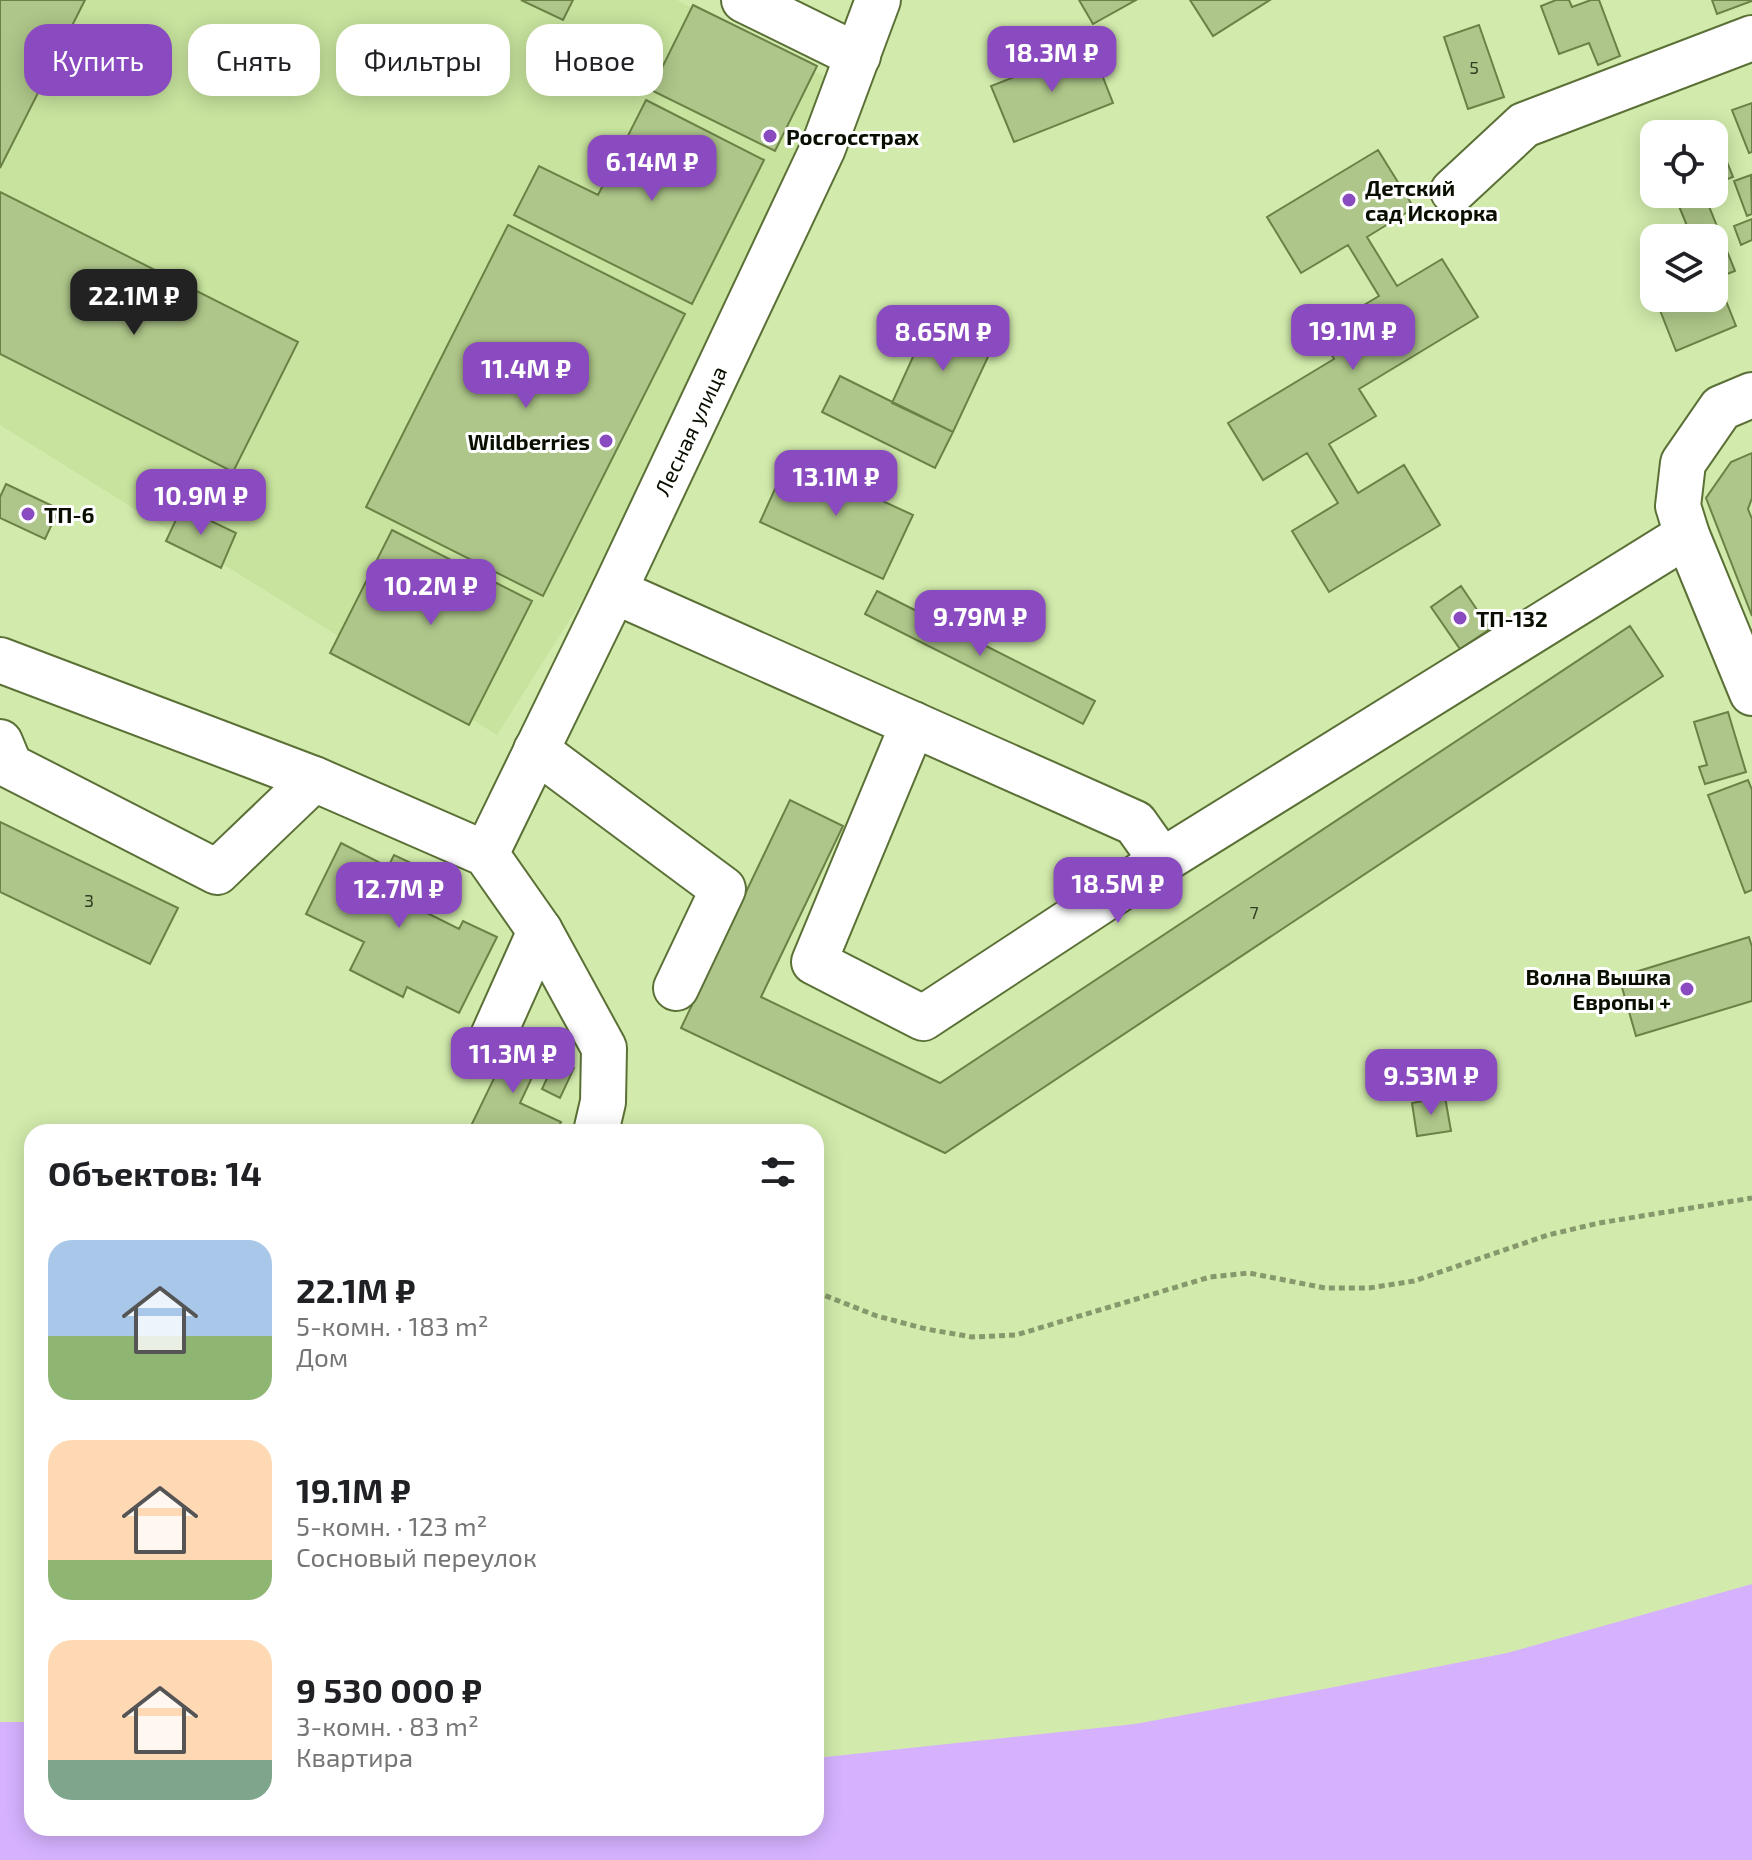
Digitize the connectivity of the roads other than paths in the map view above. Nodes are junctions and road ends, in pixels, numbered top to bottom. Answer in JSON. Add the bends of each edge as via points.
{"nodes":[{"id":1,"x":744,"y":0,"type":"edge"},
{"id":2,"x":878,"y":0,"type":"edge"},
{"id":3,"x":1752,"y":38,"type":"edge"},
{"id":4,"x":858,"y":56,"type":"junction"},
{"id":5,"x":1453,"y":191,"type":"dead end"},
{"id":6,"x":1752,"y":395,"type":"edge"},
{"id":7,"x":1687,"y":535,"type":"junction"},
{"id":8,"x":614,"y":591,"type":"junction"},
{"id":9,"x":0,"y":660,"type":"edge"},
{"id":10,"x":1752,"y":693,"type":"edge"},
{"id":11,"x":913,"y":724,"type":"junction"},
{"id":12,"x":0,"y":742,"type":"edge"},
{"id":13,"x":536,"y":750,"type":"junction"},
{"id":14,"x":314,"y":779,"type":"junction"},
{"id":15,"x":486,"y":854,"type":"junction"},
{"id":16,"x":1162,"y":861,"type":"junction"},
{"id":17,"x":540,"y":931,"type":"junction"},
{"id":18,"x":676,"y":988,"type":"dead end"},
{"id":19,"x":493,"y":1036,"type":"dead end"},
{"id":20,"x":598,"y":1124,"type":"edge"}],
"edges":[{"from":1,"to":4,"type":"street"},
{"from":2,"to":4,"type":"street","name":"Лесная улица"},
{"from":3,"to":5,"type":"street","via":[[1524,125]]},
{"from":4,"to":8,"type":"street","name":"Лесная улица","via":[[823,148]]},
{"from":6,"to":7,"type":"street","via":[[1721,408],[1683,463],[1678,506]]},
{"from":7,"to":10,"type":"street"},
{"from":7,"to":16,"type":"street"},
{"from":8,"to":11,"type":"street"},
{"from":8,"to":13,"type":"street","name":"Лесная улица"},
{"from":9,"to":14,"type":"street"},
{"from":11,"to":16,"type":"street","via":[[1135,823]]},
{"from":11,"to":16,"type":"street","via":[[814,962],[923,1018]]},
{"from":12,"to":14,"type":"street","via":[[10,766],[217,872]]},
{"from":13,"to":15,"type":"street","name":"Лесная улица"},
{"from":13,"to":18,"type":"street","via":[[723,889]]},
{"from":14,"to":15,"type":"street"},
{"from":15,"to":17,"type":"street"},
{"from":17,"to":19,"type":"street"},
{"from":17,"to":20,"type":"street","via":[[604,1048]]}]}
